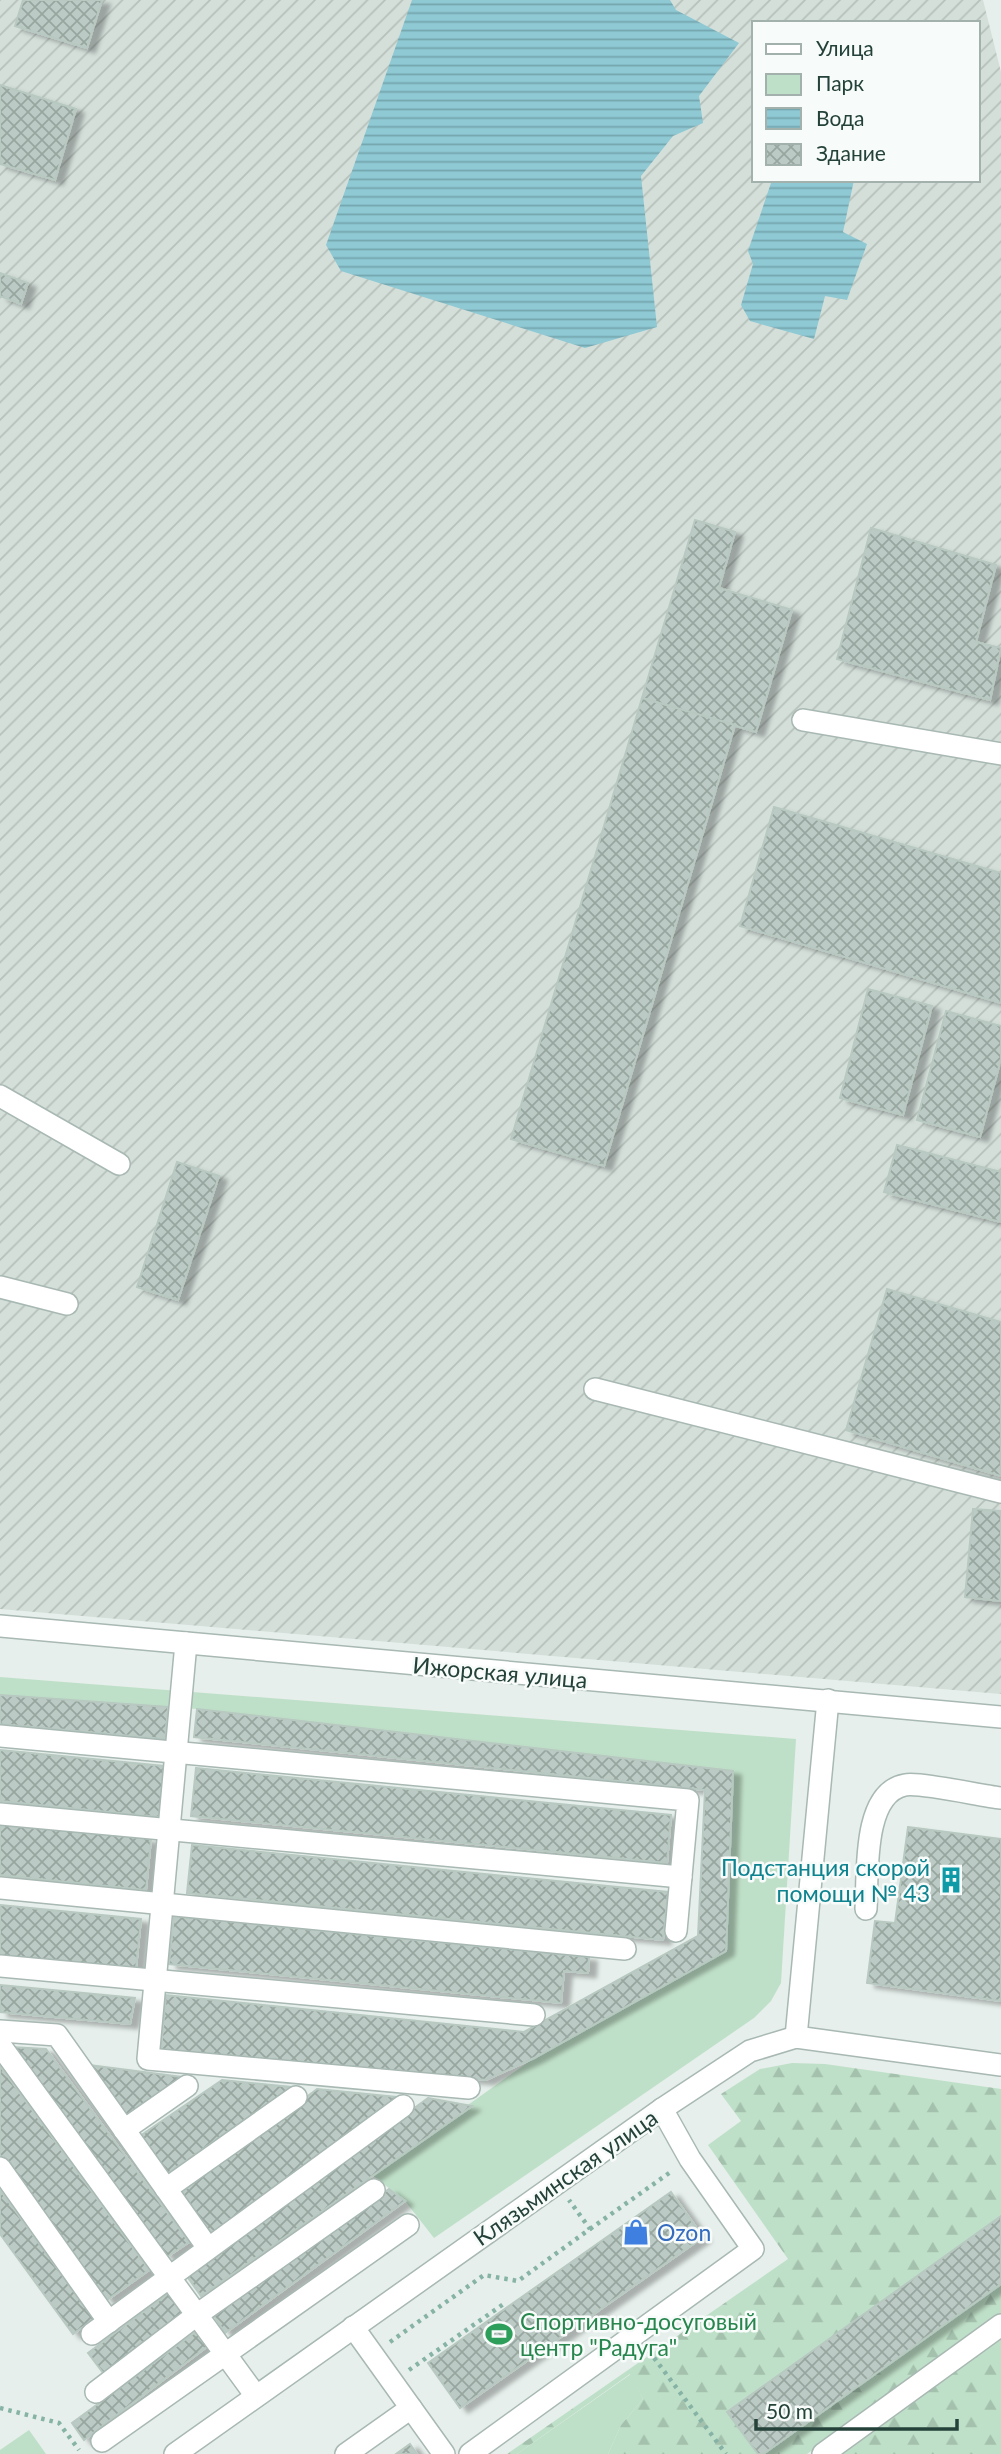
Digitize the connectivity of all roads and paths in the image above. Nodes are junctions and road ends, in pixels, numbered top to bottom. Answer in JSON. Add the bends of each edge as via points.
{"nodes":[{"id":1,"x":803,"y":720,"type":"dead end"},
{"id":2,"x":1001,"y":754,"type":"edge"},
{"id":3,"x":0,"y":1096,"type":"edge"},
{"id":4,"x":120,"y":1164,"type":"dead end"},
{"id":5,"x":0,"y":1287,"type":"edge"},
{"id":6,"x":68,"y":1304,"type":"dead end"},
{"id":7,"x":596,"y":1389,"type":"dead end"},
{"id":8,"x":1001,"y":1492,"type":"edge"},
{"id":9,"x":0,"y":1626,"type":"edge"},
{"id":10,"x":186,"y":1643,"type":"junction"},
{"id":11,"x":828,"y":1700,"type":"junction"},
{"id":12,"x":1001,"y":1717,"type":"edge"},
{"id":13,"x":0,"y":1737,"type":"edge"},
{"id":14,"x":176,"y":1753,"type":"junction"},
{"id":15,"x":1001,"y":1798,"type":"edge"},
{"id":16,"x":0,"y":1814,"type":"edge"},
{"id":17,"x":169,"y":1830,"type":"junction"},
{"id":18,"x":681,"y":1877,"type":"junction"},
{"id":19,"x":0,"y":1888,"type":"edge"},
{"id":20,"x":163,"y":1903,"type":"junction"},
{"id":21,"x":866,"y":1909,"type":"dead end"},
{"id":22,"x":676,"y":1931,"type":"dead end"},
{"id":23,"x":625,"y":1949,"type":"dead end"},
{"id":24,"x":0,"y":1966,"type":"edge"},
{"id":25,"x":155,"y":1980,"type":"junction"},
{"id":26,"x":534,"y":2015,"type":"dead end"},
{"id":27,"x":0,"y":2031,"type":"edge"},
{"id":28,"x":796,"y":2037,"type":"junction"},
{"id":29,"x":0,"y":2045,"type":"edge"},
{"id":30,"x":1001,"y":2065,"type":"edge"},
{"id":31,"x":187,"y":2086,"type":"dead end"},
{"id":32,"x":469,"y":2088,"type":"dead end"},
{"id":33,"x":296,"y":2097,"type":"dead end"},
{"id":34,"x":402,"y":2106,"type":"dead end"},
{"id":35,"x":662,"y":2109,"type":"junction"},
{"id":36,"x":124,"y":2130,"type":"junction"},
{"id":37,"x":690,"y":2159,"type":"junction"},
{"id":38,"x":0,"y":2168,"type":"edge"},
{"id":39,"x":557,"y":2183,"type":"junction"},
{"id":40,"x":166,"y":2189,"type":"junction"},
{"id":41,"x":373,"y":2190,"type":"dead end"},
{"id":42,"x":408,"y":2225,"type":"dead end"},
{"id":43,"x":590,"y":2229,"type":"junction"},
{"id":44,"x":208,"y":2248,"type":"junction"},
{"id":45,"x":171,"y":2276,"type":"junction"},
{"id":46,"x":505,"y":2303,"type":"dead end"},
{"id":47,"x":198,"y":2314,"type":"junction"},
{"id":48,"x":1001,"y":2325,"type":"edge"},
{"id":49,"x":353,"y":2327,"type":"junction"},
{"id":50,"x":635,"y":2333,"type":"junction"},
{"id":51,"x":226,"y":2354,"type":"junction"},
{"id":52,"x":372,"y":2355,"type":"junction"},
{"id":53,"x":391,"y":2382,"type":"junction"},
{"id":54,"x":96,"y":2392,"type":"dead end"},
{"id":55,"x":256,"y":2396,"type":"junction"},
{"id":56,"x":0,"y":2408,"type":"edge"},
{"id":57,"x":411,"y":2408,"type":"junction"},
{"id":58,"x":102,"y":2441,"type":"dead end"},
{"id":59,"x":82,"y":2454,"type":"edge"},
{"id":60,"x":175,"y":2454,"type":"edge"},
{"id":61,"x":346,"y":2454,"type":"edge"},
{"id":62,"x":444,"y":2454,"type":"edge"},
{"id":63,"x":470,"y":2454,"type":"edge"},
{"id":64,"x":726,"y":2454,"type":"edge"},
{"id":65,"x":823,"y":2454,"type":"edge"}],
"edges":[{"from":1,"to":2,"type":"street"},
{"from":3,"to":4,"type":"street"},
{"from":5,"to":6,"type":"street"},
{"from":7,"to":8,"type":"street"},
{"from":9,"to":10,"type":"street","name":"Ижорская улица"},
{"from":10,"to":11,"type":"street","name":"Ижорская улица"},
{"from":10,"to":14,"type":"street"},
{"from":11,"to":12,"type":"street","name":"Ижорская улица"},
{"from":11,"to":28,"type":"street"},
{"from":13,"to":14,"type":"street"},
{"from":14,"to":17,"type":"street"},
{"from":14,"to":18,"type":"street","via":[[688,1800]]},
{"from":15,"to":21,"type":"street","via":[[906,1785],[885,1794],[873,1817]]},
{"from":16,"to":17,"type":"street"},
{"from":17,"to":18,"type":"street"},
{"from":17,"to":20,"type":"street"},
{"from":18,"to":22,"type":"street"},
{"from":19,"to":20,"type":"street"},
{"from":20,"to":23,"type":"street"},
{"from":20,"to":25,"type":"street"},
{"from":24,"to":25,"type":"street"},
{"from":25,"to":26,"type":"street"},
{"from":25,"to":32,"type":"street","via":[[148,2059]]},
{"from":27,"to":36,"type":"street","via":[[57,2035]]},
{"from":28,"to":30,"type":"street","name":"Клязьминская улица"},
{"from":28,"to":35,"type":"street","name":"Клязьминская улица","via":[[750,2051]]},
{"from":29,"to":45,"type":"street"},
{"from":31,"to":36,"type":"street"},
{"from":33,"to":40,"type":"street"},
{"from":34,"to":44,"type":"street"},
{"from":35,"to":37,"type":"street"},
{"from":35,"to":39,"type":"street","name":"Клязьминская улица"},
{"from":36,"to":40,"type":"street"},
{"from":37,"to":43,"type":"path"},
{"from":37,"to":50,"type":"street","via":[[753,2249]]},
{"from":38,"to":45,"type":"street","via":[[100,2328]]},
{"from":39,"to":43,"type":"path"},
{"from":39,"to":49,"type":"street","name":"Клязьминская улица"},
{"from":40,"to":44,"type":"street"},
{"from":41,"to":47,"type":"street"},
{"from":42,"to":51,"type":"street"},
{"from":43,"to":52,"type":"path","via":[[518,2281],[484,2274]]},
{"from":44,"to":45,"type":"street"},
{"from":45,"to":47,"type":"street"},
{"from":46,"to":53,"type":"path"},
{"from":47,"to":51,"type":"street"},
{"from":47,"to":54,"type":"street"},
{"from":48,"to":65,"type":"street"},
{"from":49,"to":52,"type":"street"},
{"from":49,"to":55,"type":"street","name":"Клязьминская улица"},
{"from":50,"to":63,"type":"street"},
{"from":50,"to":64,"type":"path"},
{"from":51,"to":55,"type":"street"},
{"from":51,"to":58,"type":"street"},
{"from":52,"to":53,"type":"street"},
{"from":53,"to":57,"type":"street"},
{"from":55,"to":60,"type":"street","name":"Клязьминская улица"},
{"from":56,"to":59,"type":"path","via":[[59,2423]]},
{"from":57,"to":61,"type":"street"},
{"from":57,"to":62,"type":"street"}]}
